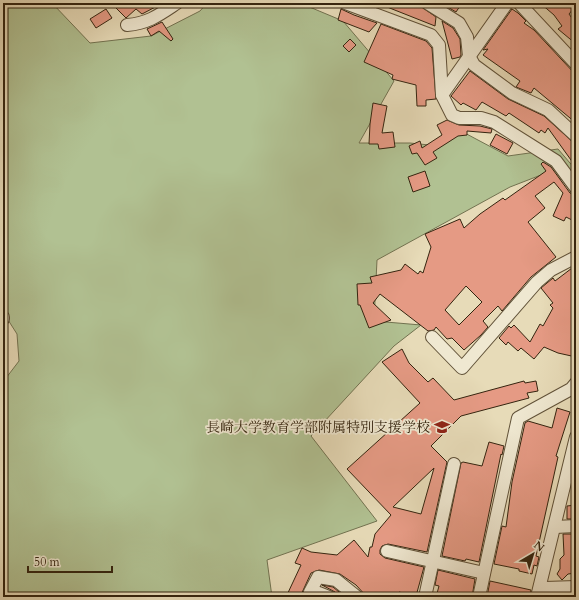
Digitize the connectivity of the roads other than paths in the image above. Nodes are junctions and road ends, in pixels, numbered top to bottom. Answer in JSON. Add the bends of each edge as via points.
{"nodes":[{"id":1,"x":177,"y":3,"type":"edge"},
{"id":2,"x":345,"y":3,"type":"edge"},
{"id":3,"x":427,"y":3,"type":"edge"},
{"id":4,"x":507,"y":3,"type":"edge"},
{"id":5,"x":519,"y":3,"type":"edge"},
{"id":6,"x":127,"y":25,"type":"dead end"},
{"id":7,"x":469,"y":56,"type":"junction"},
{"id":8,"x":576,"y":64,"type":"edge"},
{"id":9,"x":442,"y":95,"type":"junction"},
{"id":10,"x":576,"y":136,"type":"edge"},
{"id":11,"x":576,"y":188,"type":"edge"},
{"id":12,"x":576,"y":257,"type":"edge"},
{"id":13,"x":432,"y":337,"type":"dead end"},
{"id":14,"x":576,"y":383,"type":"edge"},
{"id":15,"x":576,"y":437,"type":"edge"},
{"id":16,"x":454,"y":464,"type":"dead end"},
{"id":17,"x":571,"y":478,"type":"edge"},
{"id":18,"x":576,"y":526,"type":"edge"},
{"id":19,"x":555,"y":527,"type":"junction"},
{"id":20,"x":387,"y":550,"type":"dead end"},
{"id":21,"x":433,"y":561,"type":"junction"},
{"id":22,"x":484,"y":573,"type":"junction"},
{"id":23,"x":576,"y":587,"type":"edge"},
{"id":24,"x":539,"y":592,"type":"edge"},
{"id":25,"x":329,"y":597,"type":"edge"},
{"id":26,"x":356,"y":597,"type":"edge"},
{"id":27,"x":425,"y":597,"type":"edge"},
{"id":28,"x":479,"y":597,"type":"edge"}],
"edges":[{"from":1,"to":6,"type":"street","via":[[152,20]]},
{"from":2,"to":9,"type":"street","via":[[431,35],[439,45]]},
{"from":3,"to":7,"type":"street","via":[[459,23],[467,37]]},
{"from":4,"to":7,"type":"street"},
{"from":5,"to":8,"type":"street"},
{"from":7,"to":9,"type":"street"},
{"from":7,"to":10,"type":"street","via":[[474,65],[512,93],[548,110]]},
{"from":9,"to":11,"type":"street","via":[[452,115],[494,122],[556,161]]},
{"from":12,"to":13,"type":"street","via":[[552,270],[537,282],[462,368]]},
{"from":14,"to":22,"type":"street","via":[[571,389],[518,418]]},
{"from":15,"to":17,"type":"street"},
{"from":16,"to":21,"type":"street"},
{"from":17,"to":19,"type":"street"},
{"from":18,"to":19,"type":"street"},
{"from":19,"to":24,"type":"street"},
{"from":20,"to":21,"type":"street"},
{"from":21,"to":22,"type":"street"},
{"from":21,"to":27,"type":"street"},
{"from":22,"to":28,"type":"street"},
{"from":23,"to":24,"type":"street","via":[[545,588]]},
{"from":25,"to":26,"type":"street","via":[[310,592],[318,576],[336,580]]}]}
